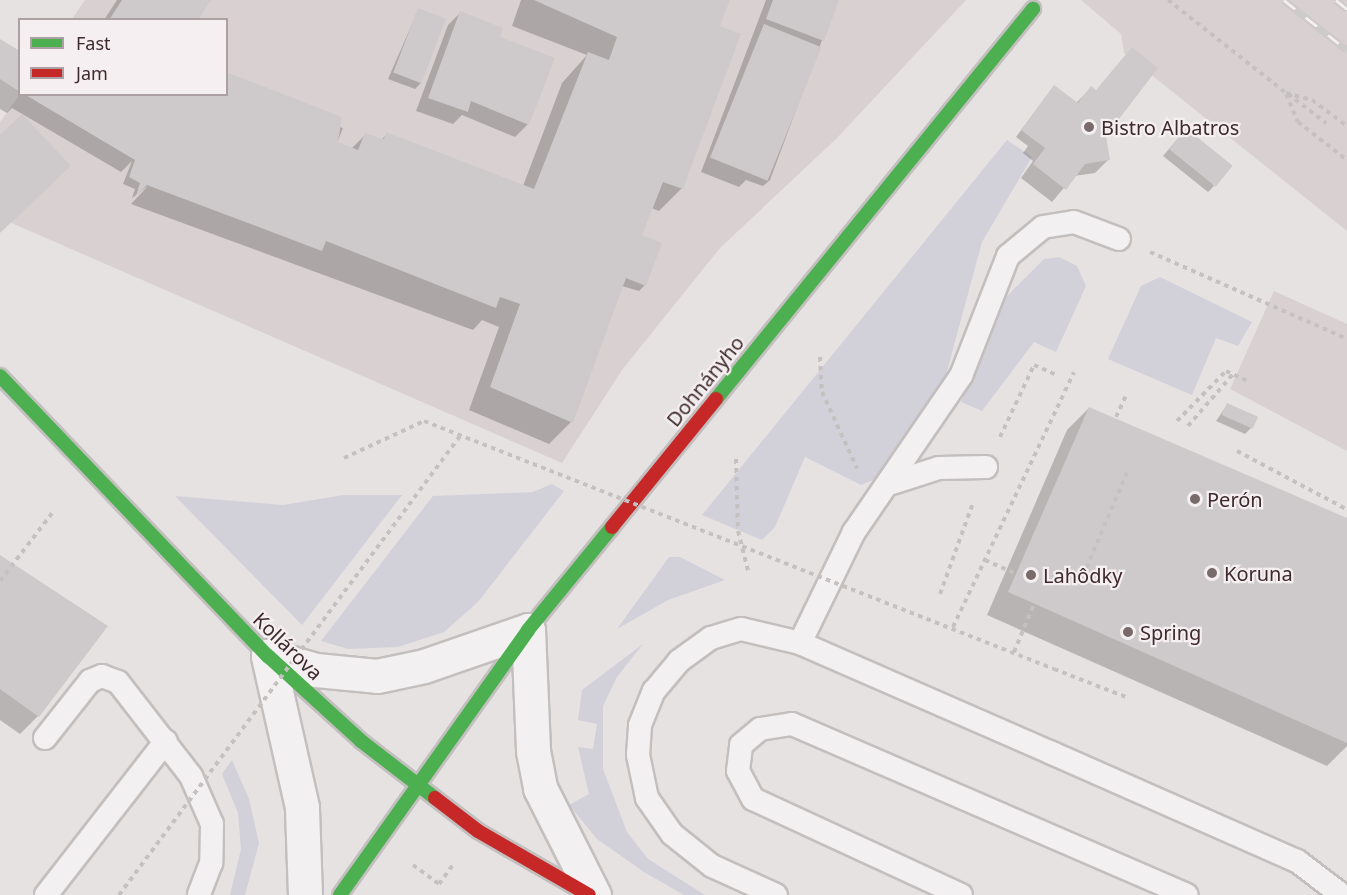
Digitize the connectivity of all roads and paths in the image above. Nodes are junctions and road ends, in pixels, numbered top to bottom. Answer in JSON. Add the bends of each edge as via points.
{"nodes":[{"id":1,"x":1168,"y":0,"type":"edge"},
{"id":2,"x":1033,"y":9,"type":"dead end"},
{"id":3,"x":1286,"y":93,"type":"junction"},
{"id":4,"x":1326,"y":123,"type":"dead end"},
{"id":5,"x":1347,"y":126,"type":"edge"},
{"id":6,"x":1347,"y":160,"type":"edge"},
{"id":7,"x":1119,"y":239,"type":"joint"},
{"id":8,"x":1347,"y":339,"type":"edge"},
{"id":9,"x":820,"y":357,"type":"dead end"},
{"id":10,"x":1074,"y":372,"type":"dead end"},
{"id":11,"x":1233,"y":374,"type":"junction"},
{"id":12,"x":0,"y":376,"type":"edge"},
{"id":13,"x":1250,"y":382,"type":"dead end"},
{"id":14,"x":1126,"y":396,"type":"dead end"},
{"id":15,"x":1116,"y":417,"type":"dead end"},
{"id":16,"x":1177,"y":421,"type":"dead end"},
{"id":17,"x":1188,"y":426,"type":"dead end"},
{"id":18,"x":460,"y":436,"type":"junction"},
{"id":19,"x":1237,"y":451,"type":"dead end"},
{"id":20,"x":344,"y":458,"type":"dead end"},
{"id":21,"x":736,"y":459,"type":"dead end"},
{"id":22,"x":986,"y":467,"type":"dead end"},
{"id":23,"x":1128,"y":470,"type":"dead end"},
{"id":24,"x":892,"y":483,"type":"junction"},
{"id":25,"x":877,"y":503,"type":"junction"},
{"id":26,"x":1346,"y":509,"type":"edge"},
{"id":27,"x":53,"y":512,"type":"dead end"},
{"id":28,"x":985,"y":560,"type":"junction"},
{"id":29,"x":749,"y":574,"type":"dead end"},
{"id":30,"x":1016,"y":574,"type":"dead end"},
{"id":31,"x":1083,"y":576,"type":"dead end"},
{"id":32,"x":0,"y":581,"type":"edge"},
{"id":33,"x":1034,"y":604,"type":"dead end"},
{"id":34,"x":953,"y":627,"type":"junction"},
{"id":35,"x":528,"y":630,"type":"junction"},
{"id":36,"x":800,"y":643,"type":"junction"},
{"id":37,"x":1014,"y":652,"type":"junction"},
{"id":38,"x":268,"y":656,"type":"junction"},
{"id":39,"x":1126,"y":697,"type":"dead end"},
{"id":40,"x":45,"y":738,"type":"dead end"},
{"id":41,"x":166,"y":741,"type":"junction"},
{"id":42,"x":415,"y":783,"type":"junction"},
{"id":43,"x":413,"y":865,"type":"dead end"},
{"id":44,"x":453,"y":865,"type":"dead end"},
{"id":45,"x":46,"y":895,"type":"edge"},
{"id":46,"x":119,"y":895,"type":"edge"},
{"id":47,"x":199,"y":895,"type":"edge"},
{"id":48,"x":305,"y":895,"type":"edge"},
{"id":49,"x":340,"y":895,"type":"edge"},
{"id":50,"x":589,"y":895,"type":"edge"},
{"id":51,"x":594,"y":895,"type":"edge"},
{"id":52,"x":776,"y":895,"type":"edge"},
{"id":53,"x":960,"y":895,"type":"edge"},
{"id":54,"x":1187,"y":895,"type":"edge"},
{"id":55,"x":1342,"y":895,"type":"edge"}],
"edges":[{"from":1,"to":3,"type":"path"},
{"from":2,"to":35,"type":"street","name":"Dohnányho"},
{"from":3,"to":4,"type":"path"},
{"from":3,"to":5,"type":"path","via":[[1312,100]]},
{"from":3,"to":6,"type":"path","via":[[1298,122]]},
{"from":7,"to":8,"type":"path"},
{"from":7,"to":24,"type":"lane","via":[[1074,222],[1043,227],[1008,256],[961,376]]},
{"from":9,"to":25,"type":"path","via":[[822,392],[839,439]]},
{"from":10,"to":28,"type":"path"},
{"from":11,"to":13,"type":"path"},
{"from":11,"to":16,"type":"path","via":[[1226,371]]},
{"from":11,"to":17,"type":"path"},
{"from":12,"to":38,"type":"street","name":"Kollárova"},
{"from":14,"to":15,"type":"path"},
{"from":18,"to":20,"type":"path","bridge":true,"via":[[424,421]]},
{"from":18,"to":34,"type":"path","bridge":true},
{"from":18,"to":46,"type":"path","bridge":true},
{"from":19,"to":26,"type":"path"},
{"from":21,"to":29,"type":"path","via":[[738,531]]},
{"from":22,"to":24,"type":"lane","via":[[939,468]]},
{"from":23,"to":31,"type":"path"},
{"from":24,"to":25,"type":"lane"},
{"from":25,"to":36,"type":"lane","via":[[854,532]]},
{"from":27,"to":32,"type":"path"},
{"from":28,"to":30,"type":"path"},
{"from":28,"to":34,"type":"path"},
{"from":33,"to":37,"type":"path"},
{"from":34,"to":37,"type":"path","bridge":true},
{"from":35,"to":38,"type":"street","via":[[424,666],[376,676],[316,670]]},
{"from":35,"to":42,"type":"street","name":"Dohnányho"},
{"from":35,"to":51,"type":"street","via":[[540,788]]},
{"from":36,"to":52,"type":"lane","via":[[741,628],[711,639],[672,668],[654,691],[640,725],[638,755],[647,798],[672,834],[712,866]]},
{"from":36,"to":55,"type":"lane","via":[[1297,861]]},
{"from":37,"to":39,"type":"path","bridge":true},
{"from":38,"to":42,"type":"street","name":"Kollárova"},
{"from":38,"to":48,"type":"street","via":[[302,807]]},
{"from":40,"to":41,"type":"lane","via":[[90,681],[102,676],[118,682]]},
{"from":41,"to":45,"type":"lane"},
{"from":41,"to":47,"type":"lane","via":[[191,776],[212,824],[211,862]]},
{"from":42,"to":49,"type":"street","name":"Dohnányho"},
{"from":42,"to":50,"type":"street","name":"Kollárova","via":[[503,847]]},
{"from":43,"to":44,"type":"path","via":[[439,884]]},
{"from":53,"to":54,"type":"lane","via":[[753,799],[738,771],[741,745],[760,729],[792,724]]}]}
